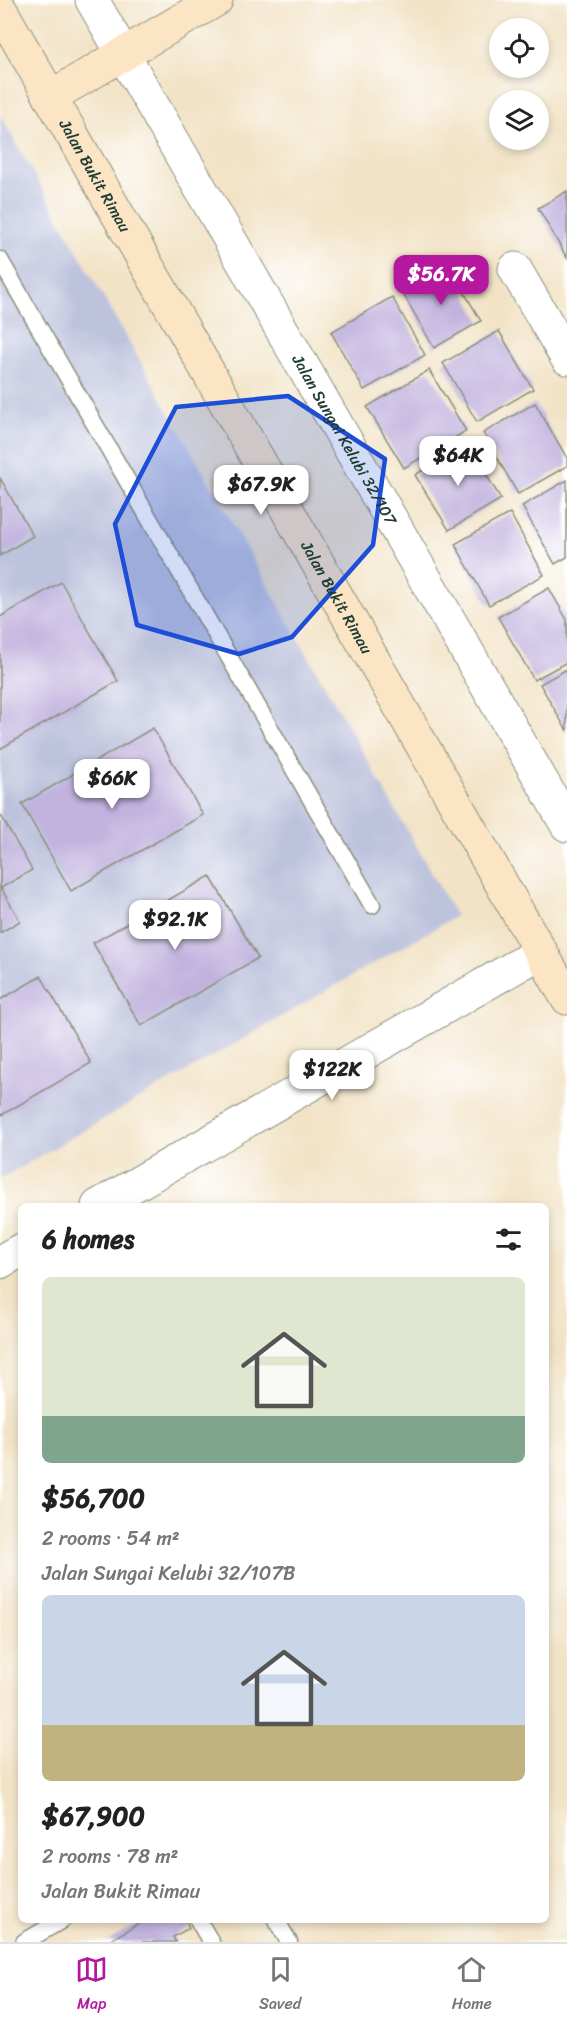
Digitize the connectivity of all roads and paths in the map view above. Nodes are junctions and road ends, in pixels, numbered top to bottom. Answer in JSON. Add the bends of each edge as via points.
{"nodes":[{"id":1,"x":92,"y":0,"type":"edge"},
{"id":2,"x":216,"y":0,"type":"edge"},
{"id":3,"x":0,"y":9,"type":"edge"},
{"id":4,"x":123,"y":54,"type":"junction"},
{"id":5,"x":50,"y":97,"type":"junction"},
{"id":6,"x":0,"y":260,"type":"edge"},
{"id":7,"x":515,"y":269,"type":"dead end"},
{"id":8,"x":567,"y":358,"type":"edge"},
{"id":9,"x":567,"y":825,"type":"edge"},
{"id":10,"x":372,"y":905,"type":"dead end"},
{"id":11,"x":540,"y":952,"type":"junction"},
{"id":12,"x":567,"y":998,"type":"edge"},
{"id":13,"x":103,"y":1203,"type":"edge"},
{"id":14,"x":18,"y":1252,"type":"edge"},
{"id":15,"x":0,"y":1262,"type":"edge"},
{"id":16,"x":57,"y":1923,"type":"edge"},
{"id":17,"x":200,"y":1923,"type":"edge"},
{"id":18,"x":278,"y":1923,"type":"edge"},
{"id":19,"x":24,"y":1942,"type":"edge"},
{"id":20,"x":211,"y":1942,"type":"edge"},
{"id":21,"x":289,"y":1942,"type":"edge"}],
"edges":[{"from":1,"to":4,"type":"street","name":"Jalan Sungai Kelubi 32/107"},
{"from":2,"to":4,"type":"street"},
{"from":3,"to":5,"type":"street","name":"Jalan Bukit Rimau"},
{"from":4,"to":5,"type":"street"},
{"from":4,"to":9,"type":"street","name":"Jalan Sungai Kelubi 32/107"},
{"from":5,"to":11,"type":"street","name":"Jalan Bukit Rimau"},
{"from":6,"to":10,"type":"lane"},
{"from":7,"to":8,"type":"street"},
{"from":11,"to":12,"type":"street","name":"Jalan Bukit Rimau"},
{"from":11,"to":13,"type":"street"},
{"from":14,"to":15,"type":"street"},
{"from":16,"to":19,"type":"lane"},
{"from":17,"to":20,"type":"lane"},
{"from":18,"to":21,"type":"lane"}]}
